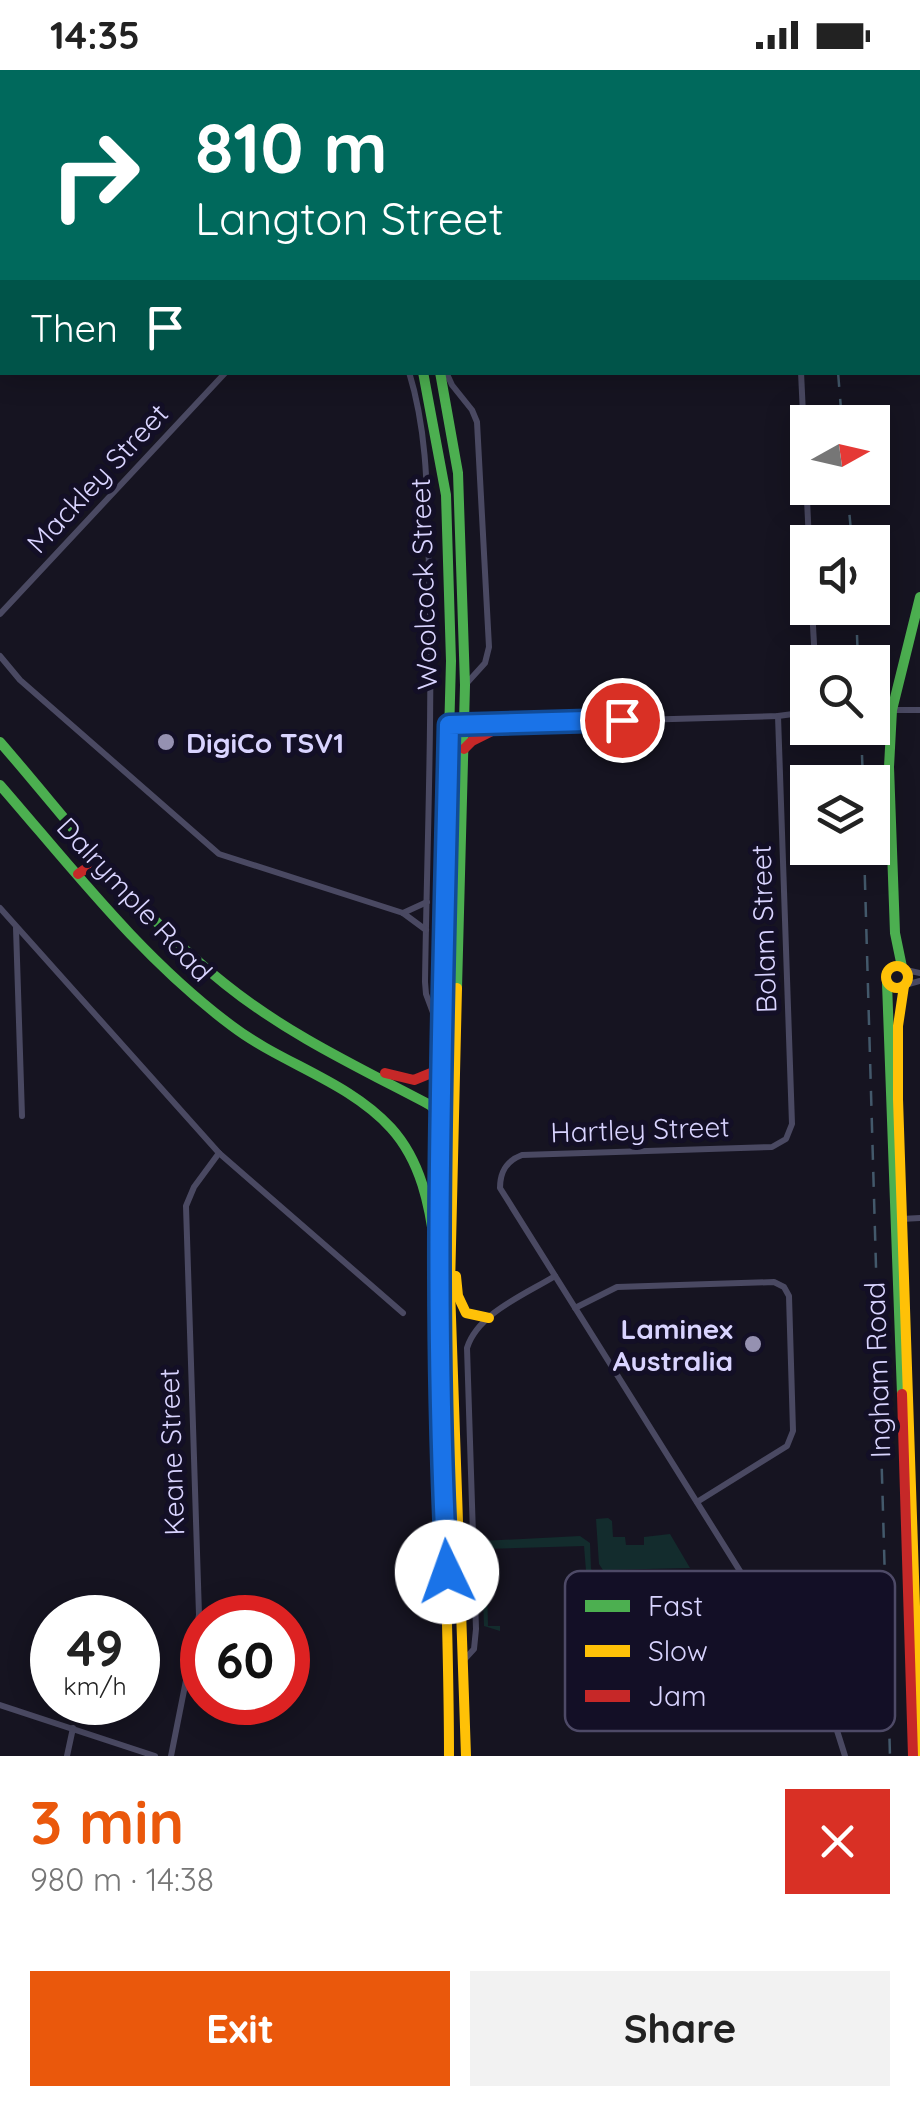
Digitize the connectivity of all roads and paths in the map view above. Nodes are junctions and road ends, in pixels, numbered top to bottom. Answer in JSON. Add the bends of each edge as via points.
{"nodes":[{"id":1,"x":223,"y":375,"type":"edge"},
{"id":2,"x":410,"y":375,"type":"edge"},
{"id":3,"x":424,"y":375,"type":"edge"},
{"id":4,"x":443,"y":375,"type":"edge"},
{"id":5,"x":445,"y":375,"type":"edge"},
{"id":6,"x":801,"y":375,"type":"edge"},
{"id":7,"x":808,"y":525,"type":"edge"},
{"id":8,"x":920,"y":597,"type":"edge"},
{"id":9,"x":0,"y":614,"type":"edge"},
{"id":10,"x":0,"y":656,"type":"edge"},
{"id":11,"x":465,"y":684,"type":"junction"},
{"id":12,"x":892,"y":710,"type":"junction"},
{"id":13,"x":920,"y":710,"type":"edge"},
{"id":14,"x":790,"y":712,"type":"edge"},
{"id":15,"x":778,"y":716,"type":"junction"},
{"id":16,"x":506,"y":724,"type":"junction"},
{"id":17,"x":449,"y":725,"type":"junction"},
{"id":18,"x":465,"y":725,"type":"junction"},
{"id":19,"x":0,"y":742,"type":"edge"},
{"id":20,"x":464,"y":749,"type":"junction"},
{"id":21,"x":0,"y":785,"type":"edge"},
{"id":22,"x":101,"y":858,"type":"junction"},
{"id":23,"x":78,"y":874,"type":"junction"},
{"id":24,"x":427,"y":902,"type":"junction"},
{"id":25,"x":0,"y":908,"type":"edge"},
{"id":26,"x":403,"y":913,"type":"junction"},
{"id":27,"x":16,"y":927,"type":"junction"},
{"id":28,"x":426,"y":930,"type":"junction"},
{"id":29,"x":899,"y":968,"type":"junction"},
{"id":30,"x":920,"y":973,"type":"edge"},
{"id":31,"x":920,"y":981,"type":"edge"},
{"id":32,"x":887,"y":983,"type":"junction"},
{"id":33,"x":905,"y":986,"type":"junction"},
{"id":34,"x":328,"y":1050,"type":"junction"},
{"id":35,"x":442,"y":1052,"type":"junction"},
{"id":36,"x":441,"y":1068,"type":"junction"},
{"id":37,"x":22,"y":1116,"type":"dead end"},
{"id":38,"x":441,"y":1116,"type":"junction"},
{"id":39,"x":786,"y":1139,"type":"joint"},
{"id":40,"x":454,"y":1140,"type":"junction"},
{"id":41,"x":441,"y":1142,"type":"junction"},
{"id":42,"x":219,"y":1153,"type":"junction"},
{"id":43,"x":920,"y":1218,"type":"edge"},
{"id":44,"x":898,"y":1219,"type":"junction"},
{"id":45,"x":452,"y":1225,"type":"junction"},
{"id":46,"x":555,"y":1276,"type":"junction"},
{"id":47,"x":440,"y":1304,"type":"junction"},
{"id":48,"x":575,"y":1308,"type":"junction"},
{"id":49,"x":403,"y":1313,"type":"dead end"},
{"id":50,"x":466,"y":1313,"type":"junction"},
{"id":51,"x":488,"y":1318,"type":"junction"},
{"id":52,"x":469,"y":1342,"type":"junction"},
{"id":53,"x":697,"y":1502,"type":"junction"},
{"id":54,"x":912,"y":1502,"type":"edge"},
{"id":55,"x":740,"y":1571,"type":"edge"},
{"id":56,"x":462,"y":1662,"type":"junction"},
{"id":57,"x":0,"y":1705,"type":"edge"},
{"id":58,"x":73,"y":1728,"type":"junction"},
{"id":59,"x":837,"y":1731,"type":"edge"},
{"id":60,"x":917,"y":1743,"type":"edge"},
{"id":61,"x":67,"y":1756,"type":"edge"},
{"id":62,"x":155,"y":1756,"type":"edge"},
{"id":63,"x":170,"y":1756,"type":"edge"},
{"id":64,"x":449,"y":1756,"type":"edge"},
{"id":65,"x":469,"y":1756,"type":"edge"},
{"id":66,"x":846,"y":1756,"type":"edge"},
{"id":67,"x":916,"y":1756,"type":"edge"}],
"edges":[{"from":1,"to":9,"type":"street","name":"Mackley Street"},
{"from":2,"to":24,"type":"street","via":[[427,492]]},
{"from":3,"to":17,"type":"main road","name":"Woolcock Street","via":[[446,496]]},
{"from":4,"to":11,"type":"main road","name":"Woolcock Street","via":[[458,473]]},
{"from":5,"to":11,"type":"street","via":[[476,416],[482,464],[488,647],[485,663]]},
{"from":6,"to":7,"type":"street"},
{"from":8,"to":12,"type":"main road"},
{"from":10,"to":26,"type":"street","via":[[219,854]]},
{"from":11,"to":18,"type":"main road","name":"Woolcock Street"},
{"from":12,"to":13,"type":"street"},
{"from":12,"to":29,"type":"main road"},
{"from":14,"to":15,"type":"street"},
{"from":15,"to":16,"type":"street"},
{"from":15,"to":39,"type":"street","name":"Bolam Street","via":[[792,1121]]},
{"from":16,"to":18,"type":"street"},
{"from":16,"to":20,"type":"main road"},
{"from":17,"to":18,"type":"street"},
{"from":17,"to":35,"type":"main road","name":"Woolcock Street"},
{"from":18,"to":20,"type":"main road","name":"Woolcock Street"},
{"from":19,"to":22,"type":"main road","name":"Dalrymple Road"},
{"from":20,"to":40,"type":"main road","name":"Woolcock Street"},
{"from":21,"to":23,"type":"main road","name":"Dalrymple Road"},
{"from":22,"to":23,"type":"main road"},
{"from":22,"to":34,"type":"main road","name":"Dalrymple Road","via":[[213,975]]},
{"from":23,"to":47,"type":"main road","name":"Dalrymple Road","via":[[197,998],[234,1028],[361,1102],[390,1128],[428,1196]]},
{"from":24,"to":26,"type":"street"},
{"from":24,"to":28,"type":"street"},
{"from":25,"to":27,"type":"street"},
{"from":26,"to":28,"type":"street"},
{"from":27,"to":37,"type":"street"},
{"from":27,"to":42,"type":"street"},
{"from":28,"to":35,"type":"street","via":[[426,994]]},
{"from":29,"to":30,"type":"street"},
{"from":29,"to":32,"type":"main road","via":[[886,975]]},
{"from":29,"to":33,"type":"main road","via":[[908,978]]},
{"from":31,"to":33,"type":"street"},
{"from":32,"to":33,"type":"main road"},
{"from":32,"to":44,"type":"main road","name":"Ingham Road"},
{"from":33,"to":44,"type":"main road","name":"Ingham Road","via":[[898,1026]]},
{"from":34,"to":36,"type":"main road","via":[[401,1080],[423,1080]]},
{"from":34,"to":38,"type":"main road","name":"Dalrymple Road"},
{"from":35,"to":36,"type":"main road","name":"Woolcock Street"},
{"from":36,"to":38,"type":"main road","name":"Woolcock Street"},
{"from":38,"to":40,"type":"main road","name":"Dalrymple Road"},
{"from":38,"to":41,"type":"main road","name":"Woolcock Street"},
{"from":39,"to":46,"type":"street","name":"Hartley Street","via":[[772,1147],[522,1155],[501,1174],[502,1194]]},
{"from":40,"to":41,"type":"main road","via":[[444,1136]]},
{"from":40,"to":45,"type":"main road","name":"Woolcock Street"},
{"from":41,"to":47,"type":"main road","name":"Woolcock Street"},
{"from":42,"to":49,"type":"street"},
{"from":42,"to":63,"type":"street","name":"Keane Street","via":[[186,1206],[199,1615]]},
{"from":43,"to":44,"type":"street"},
{"from":44,"to":54,"type":"main road","name":"Ingham Road"},
{"from":45,"to":50,"type":"main road","via":[[458,1296]]},
{"from":45,"to":56,"type":"main road","name":"Woolcock Street"},
{"from":46,"to":48,"type":"street"},
{"from":46,"to":51,"type":"street"},
{"from":47,"to":64,"type":"main road","name":"Woolcock Street"},
{"from":48,"to":53,"type":"street"},
{"from":48,"to":53,"type":"street","via":[[632,1285],[784,1287],[793,1431],[787,1446]]},
{"from":50,"to":51,"type":"main road"},
{"from":50,"to":52,"type":"street"},
{"from":51,"to":52,"type":"street"},
{"from":52,"to":56,"type":"street","via":[[476,1628],[474,1649]]},
{"from":53,"to":55,"type":"street"},
{"from":54,"to":60,"type":"main road","name":"Ingham Road"},
{"from":56,"to":65,"type":"main road","name":"Woolcock Street"},
{"from":57,"to":58,"type":"street"},
{"from":58,"to":61,"type":"street"},
{"from":58,"to":62,"type":"street"},
{"from":59,"to":66,"type":"street"},
{"from":60,"to":67,"type":"main road","name":"Ingham Road"}]}
